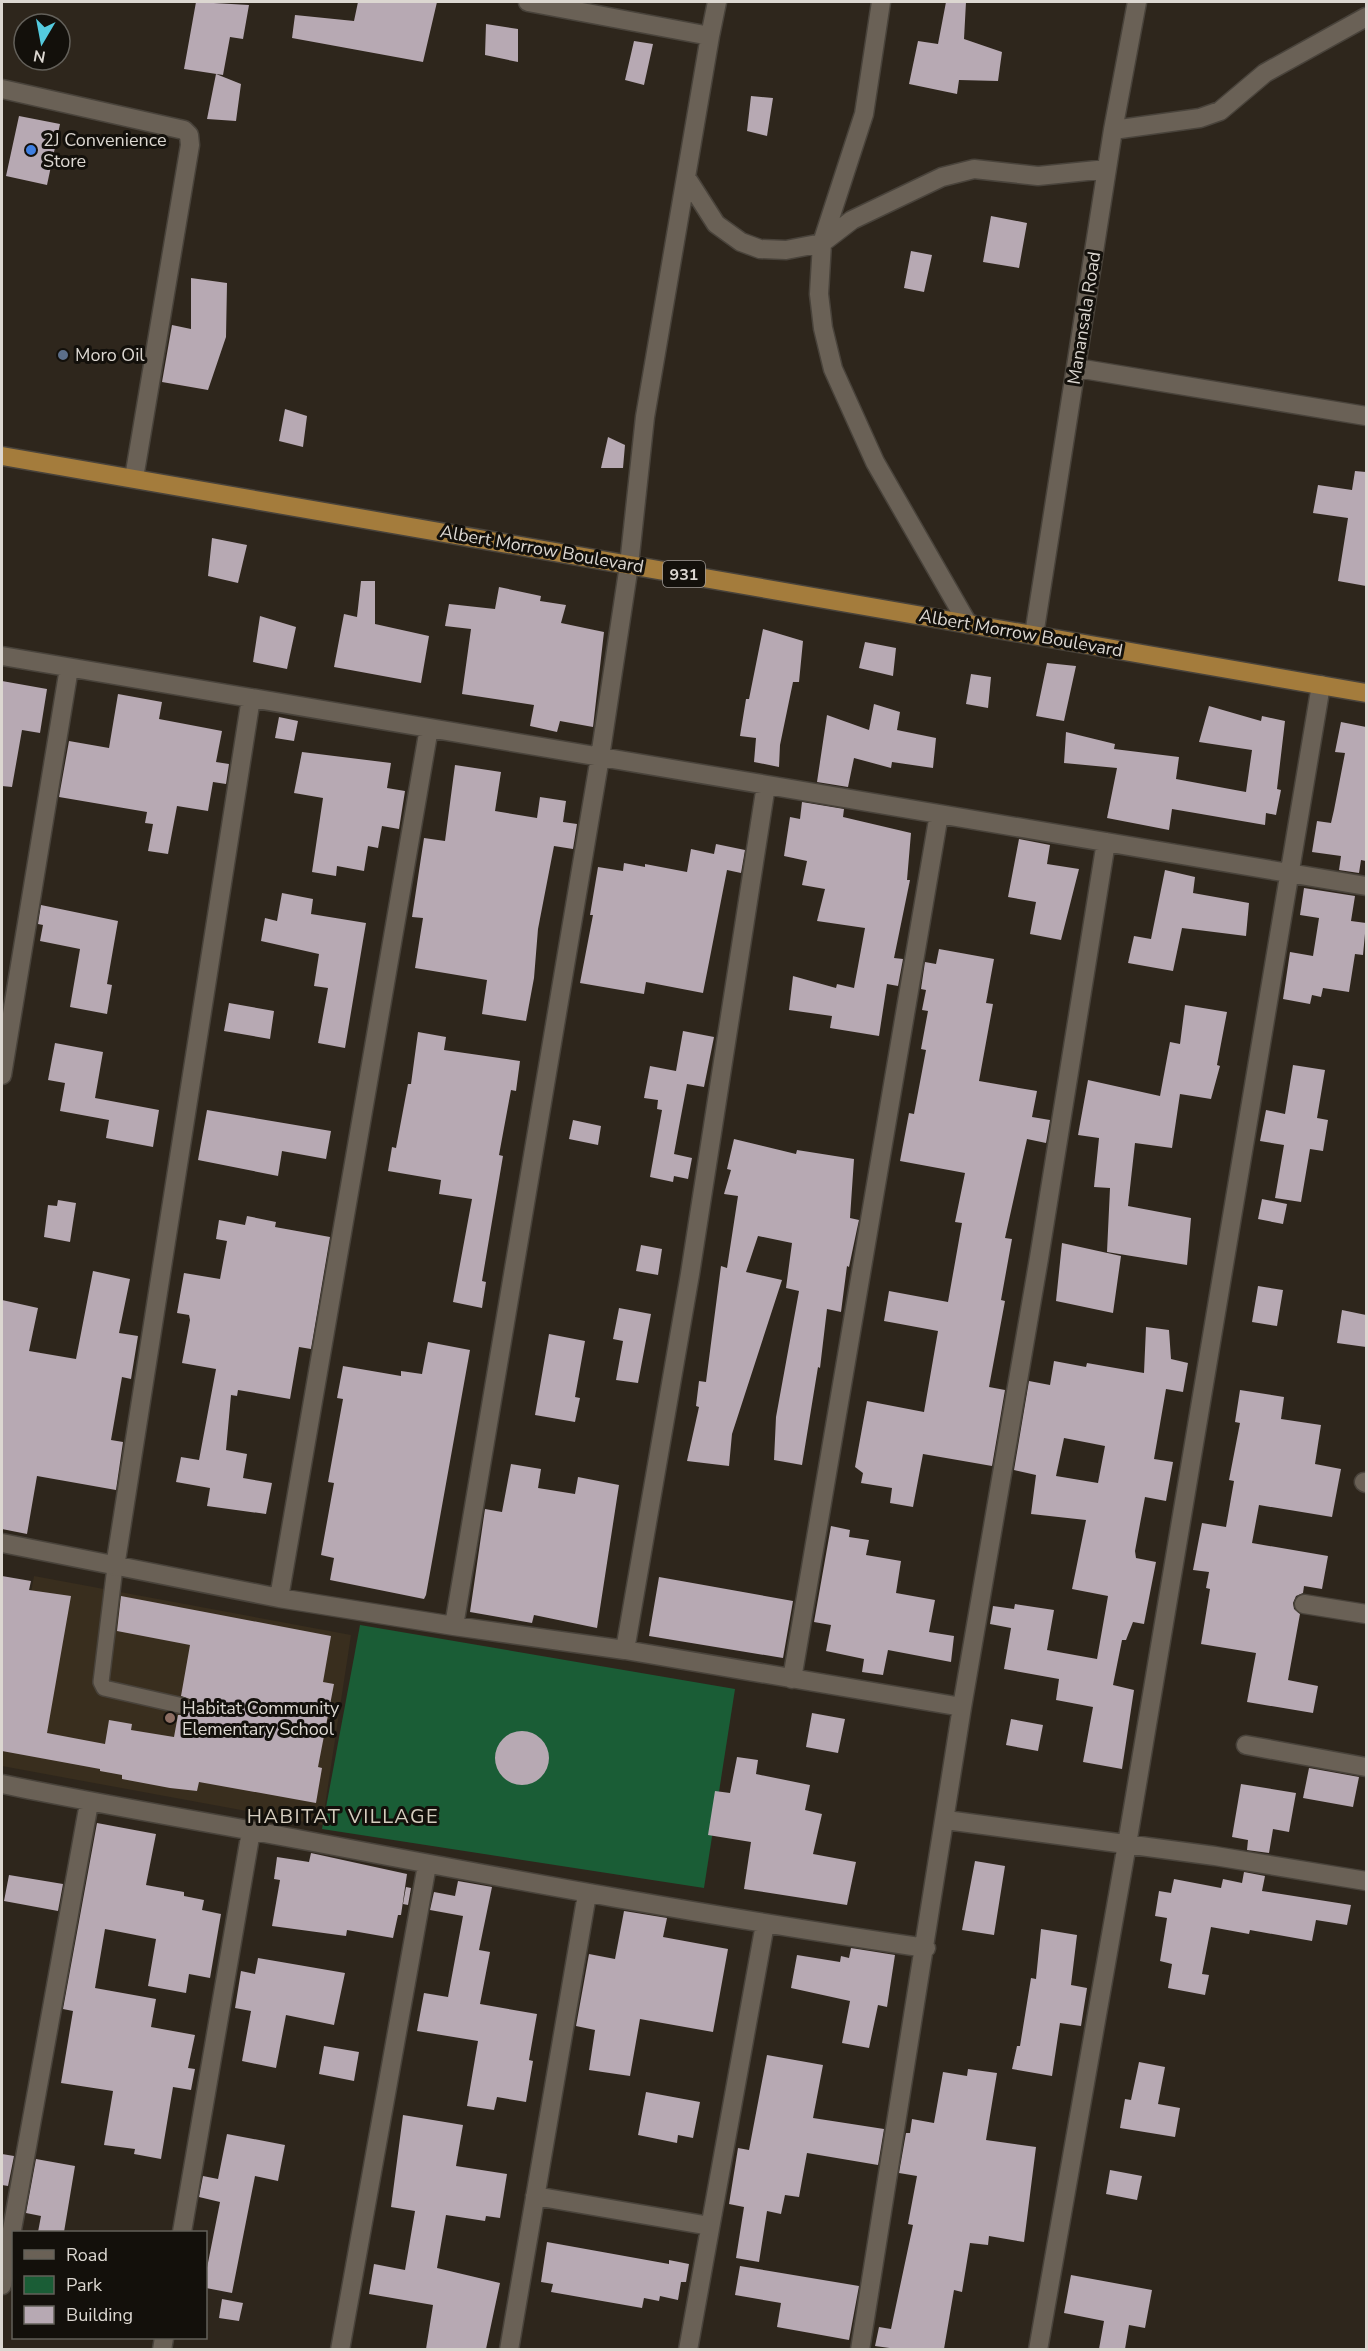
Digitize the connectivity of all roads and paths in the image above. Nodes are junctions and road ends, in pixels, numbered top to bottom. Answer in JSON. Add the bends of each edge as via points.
{"nodes":[{"id":1,"x":528,"y":2,"type":"edge"},
{"id":2,"x":717,"y":2,"type":"edge"},
{"id":3,"x":881,"y":2,"type":"edge"},
{"id":4,"x":1137,"y":2,"type":"edge"},
{"id":5,"x":1366,"y":17,"type":"edge"},
{"id":6,"x":710,"y":36,"type":"junction"},
{"id":7,"x":2,"y":89,"type":"edge"},
{"id":8,"x":1113,"y":130,"type":"junction"},
{"id":9,"x":1107,"y":169,"type":"junction"},
{"id":10,"x":686,"y":177,"type":"junction"},
{"id":11,"x":822,"y":243,"type":"junction"},
{"id":12,"x":1077,"y":368,"type":"junction"},
{"id":13,"x":1366,"y":416,"type":"edge"},
{"id":14,"x":2,"y":456,"type":"edge"},
{"id":15,"x":134,"y":478,"type":"junction"},
{"id":16,"x":629,"y":565,"type":"junction"},
{"id":17,"x":968,"y":624,"type":"junction"},
{"id":18,"x":1034,"y":635,"type":"junction"},
{"id":19,"x":2,"y":656,"type":"edge"},
{"id":20,"x":69,"y":668,"type":"junction"},
{"id":21,"x":1321,"y":686,"type":"junction"},
{"id":22,"x":1366,"y":693,"type":"edge"},
{"id":23,"x":251,"y":698,"type":"junction"},
{"id":24,"x":429,"y":728,"type":"junction"},
{"id":25,"x":600,"y":757,"type":"junction"},
{"id":26,"x":766,"y":785,"type":"junction"},
{"id":27,"x":939,"y":814,"type":"junction"},
{"id":28,"x":1106,"y":842,"type":"junction"},
{"id":29,"x":1290,"y":873,"type":"junction"},
{"id":30,"x":1366,"y":886,"type":"edge"},
{"id":31,"x":2,"y":1075,"type":"edge"},
{"id":32,"x":2,"y":1543,"type":"edge"},
{"id":33,"x":115,"y":1567,"type":"junction"},
{"id":34,"x":279,"y":1598,"type":"junction"},
{"id":35,"x":1304,"y":1604,"type":"dead end"},
{"id":36,"x":1366,"y":1614,"type":"edge"},
{"id":37,"x":454,"y":1626,"type":"junction"},
{"id":38,"x":625,"y":1650,"type":"junction"},
{"id":39,"x":792,"y":1678,"type":"junction"},
{"id":40,"x":183,"y":1706,"type":"dead end"},
{"id":41,"x":962,"y":1707,"type":"junction"},
{"id":42,"x":1246,"y":1745,"type":"dead end"},
{"id":43,"x":1366,"y":1767,"type":"edge"},
{"id":44,"x":2,"y":1784,"type":"edge"},
{"id":45,"x":89,"y":1803,"type":"junction"},
{"id":46,"x":946,"y":1820,"type":"junction"},
{"id":47,"x":250,"y":1831,"type":"junction"},
{"id":48,"x":1127,"y":1844,"type":"junction"},
{"id":49,"x":427,"y":1864,"type":"junction"},
{"id":50,"x":1366,"y":1881,"type":"edge"},
{"id":51,"x":587,"y":1894,"type":"junction"},
{"id":52,"x":765,"y":1924,"type":"junction"},
{"id":53,"x":926,"y":1948,"type":"junction"},
{"id":54,"x":536,"y":2196,"type":"junction"},
{"id":55,"x":710,"y":2226,"type":"junction"},
{"id":56,"x":182,"y":2231,"type":"edge"},
{"id":57,"x":2,"y":2285,"type":"edge"},
{"id":58,"x":340,"y":2349,"type":"edge"},
{"id":59,"x":509,"y":2349,"type":"edge"},
{"id":60,"x":688,"y":2349,"type":"edge"},
{"id":61,"x":860,"y":2349,"type":"edge"},
{"id":62,"x":1038,"y":2349,"type":"edge"}],
"edges":[{"from":1,"to":6,"type":"street"},
{"from":2,"to":6,"type":"street"},
{"from":3,"to":11,"type":"street","via":[[864,114]]},
{"from":4,"to":8,"type":"street","name":"Manansala Road"},
{"from":5,"to":8,"type":"street","via":[[1265,73],[1220,111],[1200,118]]},
{"from":6,"to":10,"type":"street"},
{"from":7,"to":15,"type":"street","via":[[184,130],[189,135]]},
{"from":8,"to":9,"type":"street","name":"Manansala Road"},
{"from":9,"to":11,"type":"street","via":[[1038,176],[974,169],[942,177],[852,220]]},
{"from":9,"to":12,"type":"street","name":"Manansala Road"},
{"from":10,"to":11,"type":"street","via":[[716,224],[741,242],[760,249],[786,250]]},
{"from":10,"to":16,"type":"street","via":[[645,417]]},
{"from":11,"to":17,"type":"street","via":[[819,294],[833,369],[874,462]]},
{"from":12,"to":13,"type":"street"},
{"from":12,"to":18,"type":"street","name":"Manansala Road"},
{"from":14,"to":15,"type":"highway","name":"Albert Morrow Boulevard","number":"931"},
{"from":15,"to":16,"type":"highway","name":"Albert Morrow Boulevard","number":"931"},
{"from":16,"to":17,"type":"highway","name":"Albert Morrow Boulevard","number":"931"},
{"from":16,"to":25,"type":"street"},
{"from":17,"to":18,"type":"highway","name":"Albert Morrow Boulevard","number":"931"},
{"from":18,"to":21,"type":"highway","name":"Albert Morrow Boulevard","number":"931"},
{"from":19,"to":20,"type":"street"},
{"from":20,"to":23,"type":"street"},
{"from":20,"to":31,"type":"street"},
{"from":21,"to":22,"type":"highway","name":"Albert Morrow Boulevard","number":"931"},
{"from":21,"to":29,"type":"street"},
{"from":23,"to":24,"type":"street"},
{"from":23,"to":33,"type":"street"},
{"from":24,"to":25,"type":"street"},
{"from":24,"to":34,"type":"street"},
{"from":25,"to":26,"type":"street"},
{"from":25,"to":37,"type":"street"},
{"from":26,"to":27,"type":"street"},
{"from":26,"to":38,"type":"street","via":[[692,1263]]},
{"from":27,"to":28,"type":"street"},
{"from":27,"to":39,"type":"street"},
{"from":28,"to":29,"type":"street"},
{"from":28,"to":41,"type":"street","via":[[1040,1258]]},
{"from":29,"to":30,"type":"street"},
{"from":29,"to":48,"type":"street"},
{"from":32,"to":33,"type":"street"},
{"from":33,"to":34,"type":"street"},
{"from":33,"to":40,"type":"lane","via":[[101,1682],[104,1688]]},
{"from":34,"to":37,"type":"street"},
{"from":35,"to":36,"type":"street"},
{"from":37,"to":38,"type":"street"},
{"from":38,"to":39,"type":"street"},
{"from":39,"to":41,"type":"street"},
{"from":41,"to":46,"type":"street"},
{"from":42,"to":43,"type":"street"},
{"from":44,"to":45,"type":"street"},
{"from":45,"to":47,"type":"street"},
{"from":45,"to":57,"type":"street"},
{"from":46,"to":48,"type":"street"},
{"from":46,"to":53,"type":"street"},
{"from":47,"to":49,"type":"street"},
{"from":47,"to":56,"type":"street"},
{"from":48,"to":50,"type":"street"},
{"from":48,"to":62,"type":"street"},
{"from":49,"to":51,"type":"street"},
{"from":49,"to":58,"type":"street"},
{"from":51,"to":52,"type":"street"},
{"from":51,"to":54,"type":"street"},
{"from":52,"to":53,"type":"street"},
{"from":52,"to":55,"type":"street"},
{"from":53,"to":61,"type":"street"},
{"from":54,"to":55,"type":"street"},
{"from":54,"to":59,"type":"street"},
{"from":55,"to":60,"type":"street"}]}
